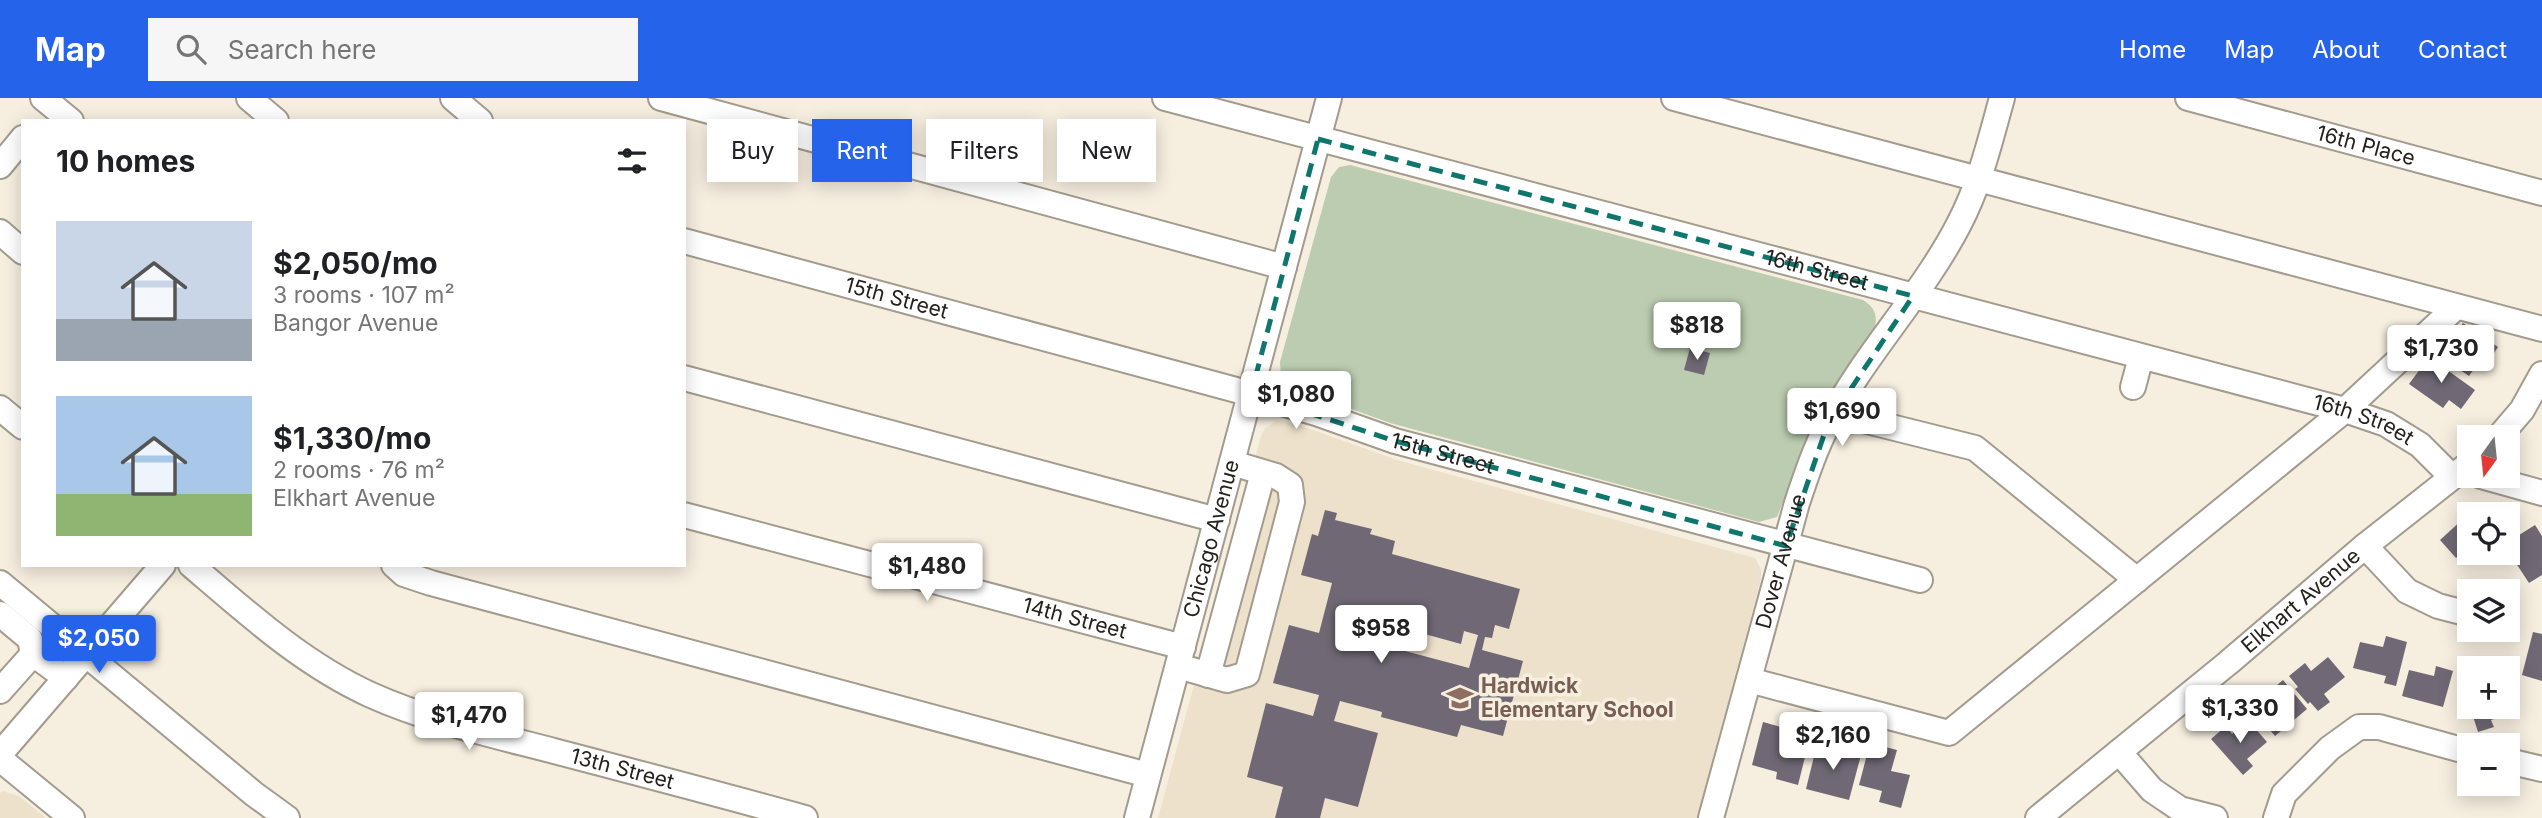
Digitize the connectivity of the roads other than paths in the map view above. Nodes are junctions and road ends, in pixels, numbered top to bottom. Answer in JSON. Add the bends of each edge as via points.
{"nodes":[{"id":1,"x":249,"y":98,"type":"edge"},
{"id":2,"x":453,"y":98,"type":"edge"},
{"id":3,"x":661,"y":98,"type":"edge"},
{"id":4,"x":1165,"y":98,"type":"edge"},
{"id":5,"x":1329,"y":98,"type":"edge"},
{"id":6,"x":1674,"y":98,"type":"edge"},
{"id":7,"x":2002,"y":98,"type":"edge"},
{"id":8,"x":2188,"y":98,"type":"edge"},
{"id":9,"x":47,"y":105,"type":"edge"},
{"id":10,"x":68,"y":119,"type":"edge"},
{"id":11,"x":274,"y":119,"type":"edge"},
{"id":12,"x":478,"y":119,"type":"edge"},
{"id":13,"x":1318,"y":139,"type":"junction"},
{"id":14,"x":21,"y":140,"type":"edge"},
{"id":15,"x":0,"y":166,"type":"edge"},
{"id":16,"x":1978,"y":180,"type":"junction"},
{"id":17,"x":2542,"y":193,"type":"edge"},
{"id":18,"x":0,"y":232,"type":"edge"},
{"id":19,"x":686,"y":242,"type":"edge"},
{"id":20,"x":21,"y":250,"type":"edge"},
{"id":21,"x":1284,"y":267,"type":"junction"},
{"id":22,"x":1913,"y":296,"type":"junction"},
{"id":23,"x":2456,"y":307,"type":"junction"},
{"id":24,"x":2542,"y":329,"type":"edge"},
{"id":25,"x":2141,"y":357,"type":"junction"},
{"id":26,"x":2542,"y":374,"type":"edge"},
{"id":27,"x":686,"y":379,"type":"edge"},
{"id":28,"x":2133,"y":387,"type":"dead end"},
{"id":29,"x":1251,"y":394,"type":"junction"},
{"id":30,"x":0,"y":408,"type":"edge"},
{"id":31,"x":2345,"y":410,"type":"junction"},
{"id":32,"x":1835,"y":413,"type":"junction"},
{"id":33,"x":21,"y":425,"type":"edge"},
{"id":34,"x":2509,"y":425,"type":"edge"},
{"id":35,"x":1232,"y":463,"type":"junction"},
{"id":36,"x":2457,"y":467,"type":"edge"},
{"id":37,"x":1264,"y":472,"type":"junction"},
{"id":38,"x":2457,"y":479,"type":"edge"},
{"id":39,"x":2520,"y":487,"type":"edge"},
{"id":40,"x":2542,"y":493,"type":"edge"},
{"id":41,"x":686,"y":516,"type":"edge"},
{"id":42,"x":1217,"y":520,"type":"junction"},
{"id":43,"x":1786,"y":546,"type":"junction"},
{"id":44,"x":2365,"y":546,"type":"junction"},
{"id":45,"x":161,"y":567,"type":"edge"},
{"id":46,"x":193,"y":567,"type":"edge"},
{"id":47,"x":396,"y":567,"type":"edge"},
{"id":48,"x":1920,"y":580,"type":"dead end"},
{"id":49,"x":2137,"y":580,"type":"junction"},
{"id":50,"x":0,"y":583,"type":"edge"},
{"id":51,"x":2457,"y":611,"type":"edge"},
{"id":52,"x":0,"y":614,"type":"edge"},
{"id":53,"x":33,"y":654,"type":"junction"},
{"id":54,"x":85,"y":656,"type":"junction"},
{"id":55,"x":1180,"y":657,"type":"junction"},
{"id":56,"x":1208,"y":675,"type":"junction"},
{"id":57,"x":66,"y":678,"type":"junction"},
{"id":58,"x":1749,"y":680,"type":"junction"},
{"id":59,"x":0,"y":691,"type":"edge"},
{"id":60,"x":2457,"y":749,"type":"edge"},
{"id":61,"x":2119,"y":752,"type":"junction"},
{"id":62,"x":0,"y":756,"type":"edge"},
{"id":63,"x":2520,"y":764,"type":"edge"},
{"id":64,"x":2542,"y":769,"type":"edge"},
{"id":65,"x":1148,"y":775,"type":"junction"},
{"id":66,"x":1717,"y":817,"type":"edge"},
{"id":67,"x":72,"y":818,"type":"edge"},
{"id":68,"x":287,"y":818,"type":"edge"},
{"id":69,"x":806,"y":818,"type":"edge"},
{"id":70,"x":1137,"y":818,"type":"edge"},
{"id":71,"x":2038,"y":818,"type":"edge"},
{"id":72,"x":2215,"y":818,"type":"edge"},
{"id":73,"x":2276,"y":818,"type":"edge"}],
"edges":[{"from":1,"to":11,"type":"street"},
{"from":2,"to":12,"type":"street"},
{"from":3,"to":21,"type":"street"},
{"from":4,"to":13,"type":"street","name":"16th Street"},
{"from":5,"to":13,"type":"street","name":"Chicago Avenue"},
{"from":6,"to":16,"type":"street"},
{"from":7,"to":16,"type":"street","name":"Dover Avenue"},
{"from":8,"to":17,"type":"street","name":"16th Place"},
{"from":9,"to":10,"type":"street"},
{"from":13,"to":21,"type":"street","name":"Chicago Avenue"},
{"from":13,"to":22,"type":"street","name":"16th Street"},
{"from":14,"to":15,"type":"street"},
{"from":16,"to":22,"type":"street","name":"Dover Avenue","via":[[1958,226]]},
{"from":16,"to":23,"type":"street"},
{"from":18,"to":20,"type":"street"},
{"from":19,"to":29,"type":"street","name":"15th Street"},
{"from":21,"to":29,"type":"street","name":"Chicago Avenue"},
{"from":22,"to":25,"type":"street","name":"16th Street"},
{"from":22,"to":32,"type":"street","name":"Dover Avenue"},
{"from":23,"to":24,"type":"street"},
{"from":23,"to":31,"type":"street"},
{"from":25,"to":28,"type":"street"},
{"from":25,"to":31,"type":"street","name":"16th Street"},
{"from":26,"to":34,"type":"street"},
{"from":27,"to":42,"type":"street"},
{"from":29,"to":35,"type":"street","name":"Chicago Avenue"},
{"from":29,"to":43,"type":"street","name":"15th Street","via":[[1395,441]]},
{"from":30,"to":33,"type":"street"},
{"from":31,"to":36,"type":"street","name":"16th Street","via":[[2386,424]]},
{"from":31,"to":49,"type":"street"},
{"from":32,"to":43,"type":"street","name":"Dover Avenue","via":[[1811,462]]},
{"from":32,"to":49,"type":"street","via":[[1975,447]]},
{"from":35,"to":37,"type":"street"},
{"from":35,"to":42,"type":"street","name":"Chicago Avenue"},
{"from":37,"to":56,"type":"street"},
{"from":37,"to":56,"type":"street","name":"14th Street","via":[[1290,485],[1292,502],[1247,674],[1227,680]]},
{"from":38,"to":44,"type":"street","name":"Elkhart Avenue"},
{"from":39,"to":40,"type":"street"},
{"from":41,"to":55,"type":"street","name":"14th Street"},
{"from":42,"to":55,"type":"street","name":"Chicago Avenue"},
{"from":43,"to":48,"type":"street","name":"15th Street"},
{"from":43,"to":58,"type":"street","name":"Dover Avenue"},
{"from":44,"to":51,"type":"street","via":[[2407,591]]},
{"from":44,"to":61,"type":"street","name":"Elkhart Avenue"},
{"from":45,"to":54,"type":"street"},
{"from":46,"to":69,"type":"street","name":"13th Street","via":[[273,634],[371,695],[493,736]]},
{"from":47,"to":65,"type":"street","via":[[431,583]]},
{"from":49,"to":58,"type":"street","via":[[1949,733]]},
{"from":50,"to":54,"type":"street"},
{"from":52,"to":53,"type":"street","via":[[30,639]]},
{"from":53,"to":57,"type":"street"},
{"from":53,"to":59,"type":"street"},
{"from":54,"to":57,"type":"street"},
{"from":54,"to":68,"type":"street"},
{"from":55,"to":56,"type":"street","name":"14th Street"},
{"from":55,"to":65,"type":"street","name":"Chicago Avenue"},
{"from":57,"to":62,"type":"street"},
{"from":58,"to":66,"type":"street","name":"Dover Avenue"},
{"from":60,"to":73,"type":"street","via":[[2379,727],[2359,727],[2330,748],[2284,794]]},
{"from":61,"to":71,"type":"street","name":"Elkhart Avenue"},
{"from":61,"to":72,"type":"street","via":[[2152,790],[2180,809]]},
{"from":62,"to":67,"type":"street"},
{"from":63,"to":64,"type":"street"},
{"from":65,"to":70,"type":"street","name":"Chicago Avenue"}]}
